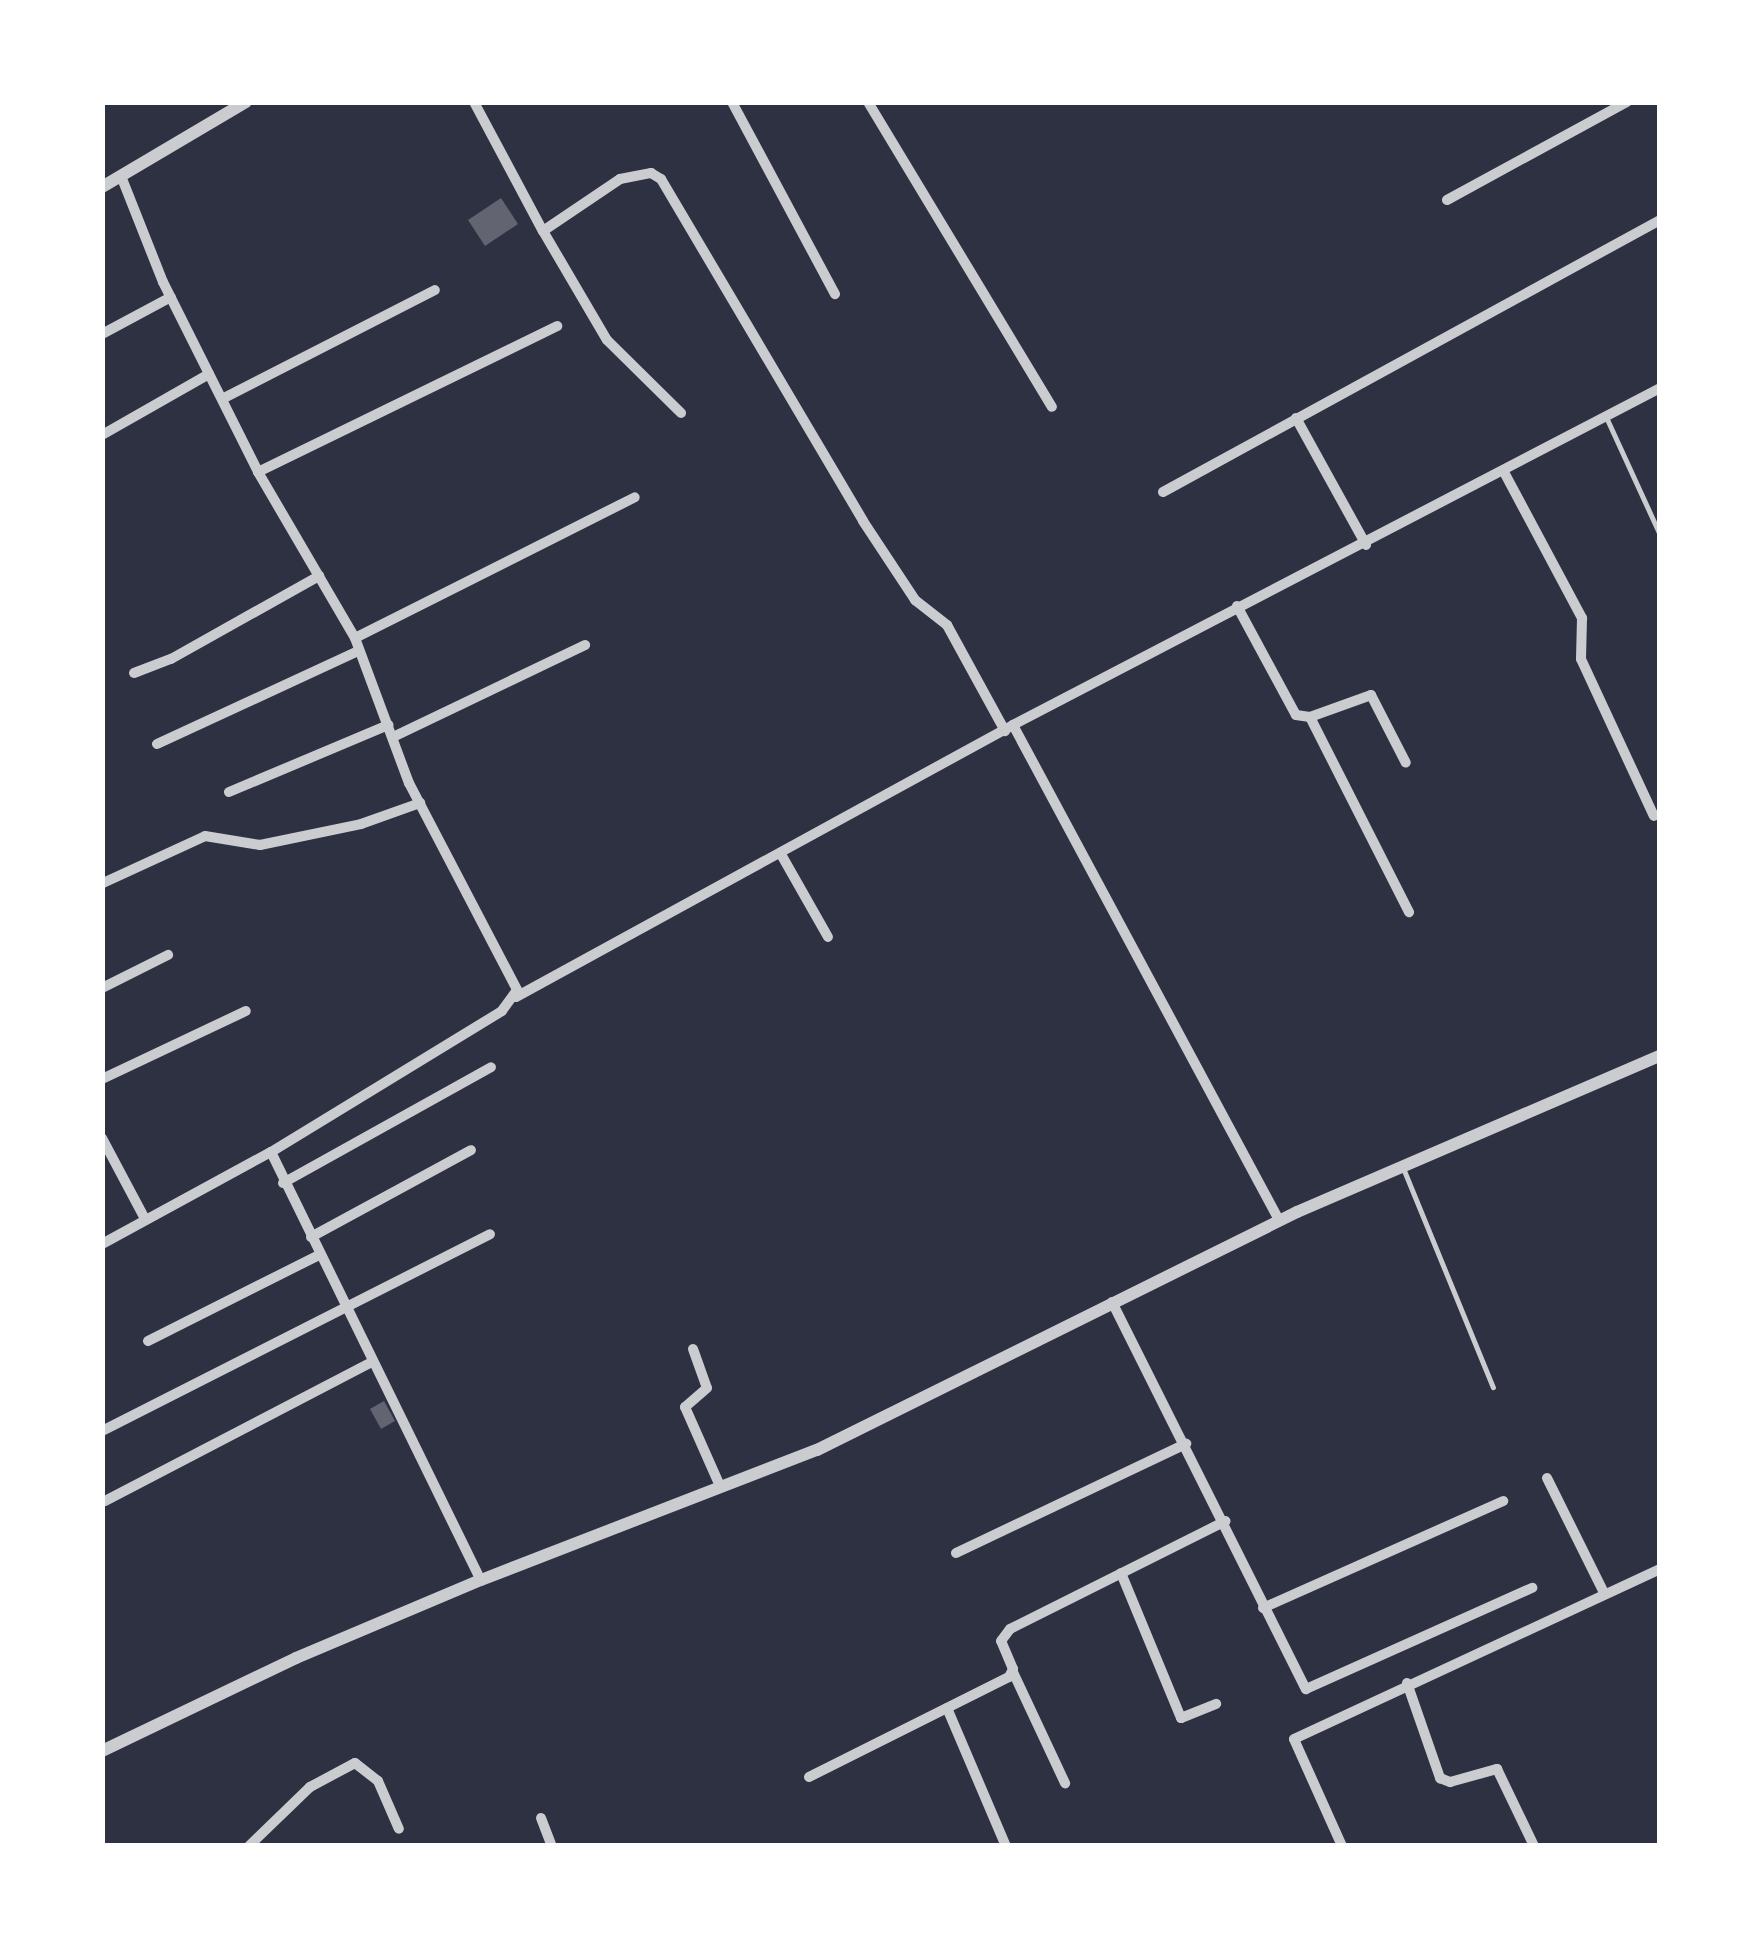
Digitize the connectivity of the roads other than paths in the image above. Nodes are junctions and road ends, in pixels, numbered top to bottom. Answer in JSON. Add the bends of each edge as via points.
{"nodes":[{"id":1,"x":246,"y":102,"type":"edge"},
{"id":2,"x":474,"y":102,"type":"edge"},
{"id":3,"x":732,"y":102,"type":"edge"},
{"id":4,"x":868,"y":102,"type":"edge"},
{"id":5,"x":1627,"y":102,"type":"edge"},
{"id":6,"x":121,"y":176,"type":"junction"},
{"id":7,"x":102,"y":187,"type":"edge"},
{"id":8,"x":1448,"y":200,"type":"dead end"},
{"id":9,"x":1660,"y":220,"type":"edge"},
{"id":10,"x":542,"y":231,"type":"junction"},
{"id":11,"x":435,"y":290,"type":"dead end"},
{"id":12,"x":836,"y":294,"type":"dead end"},
{"id":13,"x":171,"y":297,"type":"junction"},
{"id":14,"x":558,"y":326,"type":"dead end"},
{"id":15,"x":102,"y":334,"type":"edge"},
{"id":16,"x":209,"y":374,"type":"junction"},
{"id":17,"x":1660,"y":388,"type":"edge"},
{"id":18,"x":222,"y":399,"type":"junction"},
{"id":19,"x":1052,"y":407,"type":"dead end"},
{"id":20,"x":681,"y":413,"type":"dead end"},
{"id":21,"x":1606,"y":417,"type":"junction"},
{"id":22,"x":1296,"y":418,"type":"junction"},
{"id":23,"x":102,"y":435,"type":"edge"},
{"id":24,"x":258,"y":472,"type":"junction"},
{"id":25,"x":1504,"y":472,"type":"junction"},
{"id":26,"x":1162,"y":492,"type":"dead end"},
{"id":27,"x":635,"y":497,"type":"dead end"},
{"id":28,"x":1660,"y":535,"type":"edge"},
{"id":29,"x":1366,"y":544,"type":"junction"},
{"id":30,"x":318,"y":576,"type":"junction"},
{"id":31,"x":1238,"y":606,"type":"junction"},
{"id":32,"x":356,"y":638,"type":"junction"},
{"id":33,"x":585,"y":645,"type":"dead end"},
{"id":34,"x":358,"y":652,"type":"junction"},
{"id":35,"x":134,"y":673,"type":"dead end"},
{"id":36,"x":1310,"y":717,"type":"junction"},
{"id":37,"x":388,"y":725,"type":"junction"},
{"id":38,"x":1009,"y":728,"type":"junction"},
{"id":39,"x":393,"y":738,"type":"junction"},
{"id":40,"x":157,"y":744,"type":"dead end"},
{"id":41,"x":1406,"y":763,"type":"dead end"},
{"id":42,"x":229,"y":792,"type":"dead end"},
{"id":43,"x":420,"y":804,"type":"junction"},
{"id":44,"x":1654,"y":816,"type":"dead end"},
{"id":45,"x":782,"y":856,"type":"junction"},
{"id":46,"x":102,"y":883,"type":"edge"},
{"id":47,"x":1409,"y":912,"type":"dead end"},
{"id":48,"x":828,"y":937,"type":"dead end"},
{"id":49,"x":168,"y":955,"type":"dead end"},
{"id":50,"x":102,"y":988,"type":"edge"},
{"id":51,"x":516,"y":997,"type":"junction"},
{"id":52,"x":246,"y":1011,"type":"dead end"},
{"id":53,"x":1660,"y":1056,"type":"edge"},
{"id":54,"x":491,"y":1067,"type":"dead end"},
{"id":55,"x":102,"y":1079,"type":"edge"},
{"id":56,"x":102,"y":1138,"type":"edge"},
{"id":57,"x":470,"y":1150,"type":"dead end"},
{"id":58,"x":270,"y":1152,"type":"junction"},
{"id":59,"x":1402,"y":1166,"type":"junction"},
{"id":60,"x":283,"y":1183,"type":"junction"},
{"id":61,"x":145,"y":1220,"type":"junction"},
{"id":62,"x":1280,"y":1220,"type":"junction"},
{"id":63,"x":490,"y":1234,"type":"dead end"},
{"id":64,"x":311,"y":1237,"type":"junction"},
{"id":65,"x":102,"y":1244,"type":"edge"},
{"id":66,"x":319,"y":1255,"type":"junction"},
{"id":67,"x":1112,"y":1302,"type":"junction"},
{"id":68,"x":346,"y":1312,"type":"junction"},
{"id":69,"x":148,"y":1341,"type":"dead end"},
{"id":70,"x":694,"y":1349,"type":"dead end"},
{"id":71,"x":370,"y":1363,"type":"junction"},
{"id":72,"x":1493,"y":1387,"type":"dead end"},
{"id":73,"x":102,"y":1432,"type":"edge"},
{"id":74,"x":1186,"y":1444,"type":"junction"},
{"id":75,"x":1547,"y":1478,"type":"dead end"},
{"id":76,"x":720,"y":1486,"type":"junction"},
{"id":77,"x":1503,"y":1501,"type":"dead end"},
{"id":78,"x":106,"y":1502,"type":"dead end"},
{"id":79,"x":1226,"y":1521,"type":"junction"},
{"id":80,"x":956,"y":1553,"type":"dead end"},
{"id":81,"x":1660,"y":1569,"type":"edge"},
{"id":82,"x":1121,"y":1573,"type":"junction"},
{"id":83,"x":480,"y":1580,"type":"junction"},
{"id":84,"x":1532,"y":1588,"type":"dead end"},
{"id":85,"x":1604,"y":1594,"type":"junction"},
{"id":86,"x":1263,"y":1608,"type":"junction"},
{"id":87,"x":1013,"y":1672,"type":"junction"},
{"id":88,"x":1408,"y":1684,"type":"junction"},
{"id":89,"x":1216,"y":1704,"type":"dead end"},
{"id":90,"x":947,"y":1708,"type":"junction"},
{"id":91,"x":102,"y":1751,"type":"edge"},
{"id":92,"x":809,"y":1778,"type":"dead end"},
{"id":93,"x":1065,"y":1783,"type":"dead end"},
{"id":94,"x":541,"y":1818,"type":"dead end"},
{"id":95,"x":399,"y":1829,"type":"dead end"},
{"id":96,"x":249,"y":1846,"type":"edge"},
{"id":97,"x":552,"y":1846,"type":"edge"},
{"id":98,"x":1006,"y":1846,"type":"edge"},
{"id":99,"x":1342,"y":1846,"type":"edge"},
{"id":100,"x":1534,"y":1846,"type":"edge"}],
"edges":[{"from":1,"to":6,"type":"street"},
{"from":2,"to":10,"type":"street"},
{"from":3,"to":12,"type":"street"},
{"from":4,"to":19,"type":"street"},
{"from":5,"to":8,"type":"street"},
{"from":6,"to":7,"type":"street"},
{"from":6,"to":13,"type":"street"},
{"from":9,"to":22,"type":"street"},
{"from":10,"to":20,"type":"street","via":[[607,340]]},
{"from":10,"to":38,"type":"street","via":[[620,179],[657,174],[863,521],[915,600],[947,626]]},
{"from":11,"to":18,"type":"street"},
{"from":13,"to":15,"type":"street"},
{"from":13,"to":16,"type":"street"},
{"from":14,"to":24,"type":"street"},
{"from":16,"to":18,"type":"street"},
{"from":16,"to":23,"type":"street"},
{"from":17,"to":21,"type":"street"},
{"from":18,"to":24,"type":"street"},
{"from":21,"to":25,"type":"street"},
{"from":21,"to":28,"type":"lane"},
{"from":22,"to":26,"type":"street"},
{"from":22,"to":29,"type":"street"},
{"from":24,"to":30,"type":"street"},
{"from":25,"to":29,"type":"street"},
{"from":25,"to":44,"type":"street","via":[[1582,618],[1579,654]]},
{"from":27,"to":32,"type":"street"},
{"from":29,"to":31,"type":"street"},
{"from":30,"to":32,"type":"street"},
{"from":30,"to":35,"type":"street","via":[[172,659]]},
{"from":31,"to":36,"type":"street","via":[[1293,711]]},
{"from":31,"to":38,"type":"street"},
{"from":32,"to":34,"type":"street"},
{"from":33,"to":39,"type":"street"},
{"from":34,"to":37,"type":"street"},
{"from":34,"to":40,"type":"street"},
{"from":36,"to":41,"type":"street","via":[[1371,695]]},
{"from":36,"to":47,"type":"street"},
{"from":37,"to":39,"type":"street"},
{"from":37,"to":42,"type":"street"},
{"from":38,"to":45,"type":"street"},
{"from":38,"to":62,"type":"street"},
{"from":39,"to":43,"type":"street"},
{"from":43,"to":46,"type":"street","via":[[260,845],[205,836]]},
{"from":43,"to":51,"type":"street","via":[[513,979]]},
{"from":45,"to":48,"type":"street"},
{"from":45,"to":51,"type":"street"},
{"from":49,"to":50,"type":"street"},
{"from":51,"to":58,"type":"street"},
{"from":52,"to":55,"type":"street"},
{"from":53,"to":59,"type":"street"},
{"from":54,"to":60,"type":"street"},
{"from":56,"to":61,"type":"street"},
{"from":57,"to":64,"type":"street"},
{"from":58,"to":60,"type":"street"},
{"from":58,"to":61,"type":"street"},
{"from":59,"to":62,"type":"street"},
{"from":59,"to":72,"type":"lane"},
{"from":60,"to":64,"type":"street"},
{"from":61,"to":65,"type":"street"},
{"from":62,"to":67,"type":"street"},
{"from":63,"to":68,"type":"street"},
{"from":64,"to":66,"type":"street"},
{"from":66,"to":68,"type":"street"},
{"from":66,"to":69,"type":"street"},
{"from":67,"to":74,"type":"street"},
{"from":67,"to":76,"type":"street","via":[[817,1450]]},
{"from":68,"to":71,"type":"street"},
{"from":68,"to":73,"type":"street"},
{"from":70,"to":76,"type":"street","via":[[707,1388],[685,1407]]},
{"from":71,"to":78,"type":"street"},
{"from":71,"to":83,"type":"street"},
{"from":74,"to":79,"type":"street"},
{"from":74,"to":80,"type":"street"},
{"from":75,"to":85,"type":"street"},
{"from":76,"to":83,"type":"street"},
{"from":77,"to":86,"type":"street"},
{"from":79,"to":82,"type":"street"},
{"from":79,"to":86,"type":"street"},
{"from":81,"to":85,"type":"street"},
{"from":82,"to":87,"type":"street","via":[[1004,1634]]},
{"from":82,"to":89,"type":"street","via":[[1181,1718]]},
{"from":83,"to":91,"type":"street"},
{"from":84,"to":86,"type":"street","via":[[1306,1690]]},
{"from":85,"to":88,"type":"street"},
{"from":87,"to":90,"type":"street"},
{"from":87,"to":93,"type":"street"},
{"from":88,"to":99,"type":"street","via":[[1294,1739]]},
{"from":88,"to":100,"type":"street","via":[[1440,1778],[1450,1782],[1497,1769]]},
{"from":90,"to":92,"type":"street"},
{"from":90,"to":98,"type":"street"},
{"from":94,"to":97,"type":"street"},
{"from":95,"to":96,"type":"street","via":[[378,1781],[355,1764],[310,1787]]}]}
